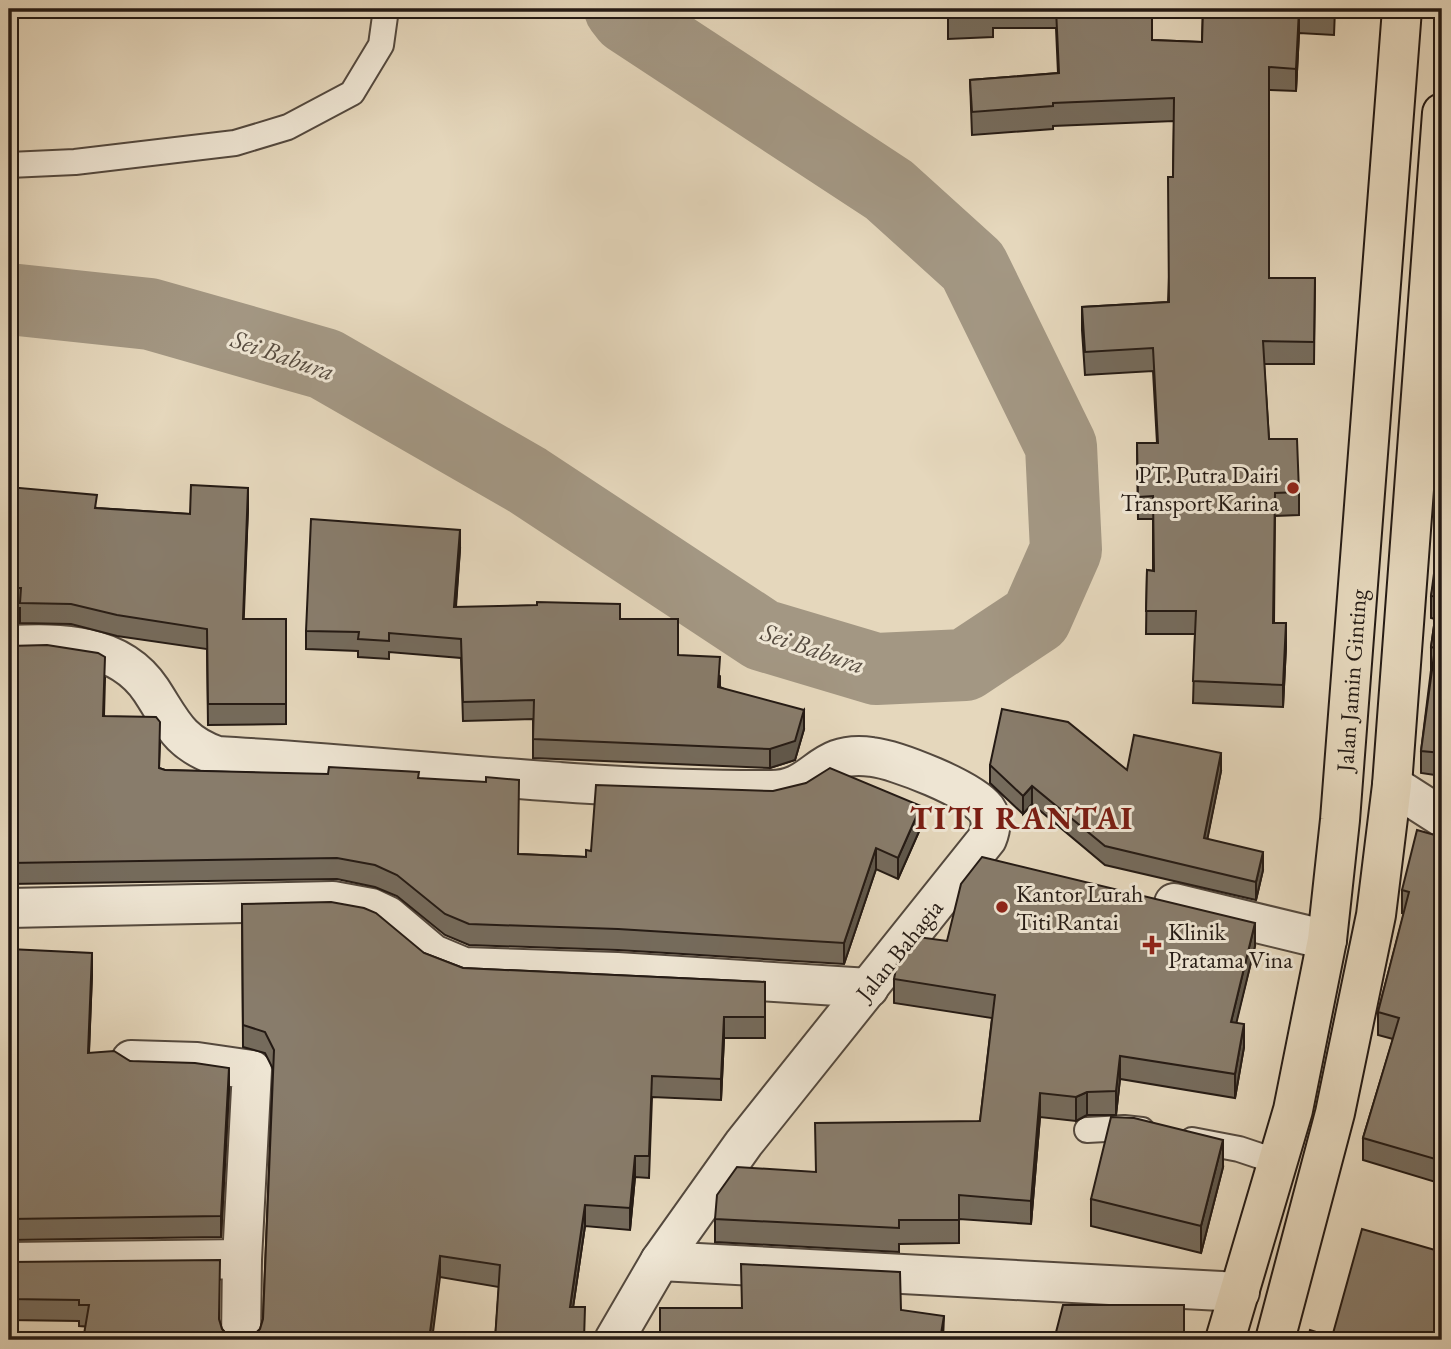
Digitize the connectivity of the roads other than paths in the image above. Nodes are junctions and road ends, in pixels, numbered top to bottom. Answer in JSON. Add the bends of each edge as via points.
{"nodes":[{"id":1,"x":386,"y":9,"type":"edge"},
{"id":2,"x":1402,"y":9,"type":"edge"},
{"id":3,"x":1442,"y":113,"type":"edge"},
{"id":4,"x":9,"y":165,"type":"edge"},
{"id":5,"x":9,"y":645,"type":"edge"},
{"id":6,"x":1392,"y":785,"type":"junction"},
{"id":7,"x":1442,"y":817,"type":"edge"},
{"id":8,"x":974,"y":856,"type":"junction"},
{"id":9,"x":1015,"y":866,"type":"edge"},
{"id":10,"x":1137,"y":895,"type":"edge"},
{"id":11,"x":9,"y":908,"type":"edge"},
{"id":12,"x":1327,"y":940,"type":"junction"},
{"id":13,"x":869,"y":988,"type":"junction"},
{"id":14,"x":131,"y":1060,"type":"edge"},
{"id":15,"x":1087,"y":1130,"type":"dead end"},
{"id":16,"x":1278,"y":1162,"type":"junction"},
{"id":17,"x":242,"y":1259,"type":"junction"},
{"id":18,"x":660,"y":1261,"type":"junction"},
{"id":19,"x":9,"y":1262,"type":"edge"},
{"id":20,"x":1240,"y":1292,"type":"junction"},
{"id":21,"x":241,"y":1340,"type":"edge"},
{"id":22,"x":614,"y":1340,"type":"edge"},
{"id":23,"x":1225,"y":1340,"type":"edge"},
{"id":24,"x":1275,"y":1340,"type":"edge"}],
"edges":[{"from":1,"to":4,"type":"lane","via":[[381,45],[352,93],[288,127],[235,143]]},
{"from":2,"to":12,"type":"main road","name":"Jalan Jamin Ginting"},
{"from":3,"to":6,"type":"main road","name":"Jalan Jamin Ginting"},
{"from":5,"to":8,"type":"street","name":"Jalan Bahagia","via":[[54,643],[106,653],[123,662],[150,688],[183,739],[217,756],[613,784],[772,790],[800,785],[828,761],[874,757],[980,803],[991,824],[987,839]]},
{"from":6,"to":7,"type":"street"},
{"from":6,"to":24,"type":"main road","name":"Jalan Jamin Ginting","via":[[1376,915],[1341,1087]]},
{"from":8,"to":9,"type":"street"},
{"from":8,"to":13,"type":"street","name":"Jalan Bahagia"},
{"from":10,"to":12,"type":"street"},
{"from":11,"to":13,"type":"street","via":[[332,901],[388,916],[433,954],[464,967]]},
{"from":12,"to":16,"type":"main road","name":"Jalan Jamin Ginting"},
{"from":13,"to":18,"type":"street","name":"Jalan Bahagia","via":[[744,1143]]},
{"from":14,"to":17,"type":"street","via":[[252,1070]]},
{"from":15,"to":16,"type":"lane","via":[[1134,1129],[1239,1149]]},
{"from":16,"to":20,"type":"main road","name":"Jalan Jamin Ginting"},
{"from":17,"to":19,"type":"street"},
{"from":17,"to":21,"type":"street"},
{"from":18,"to":20,"type":"street"},
{"from":18,"to":22,"type":"street","name":"Jalan Bahagia"},
{"from":20,"to":23,"type":"main road","name":"Jalan Jamin Ginting"}]}
